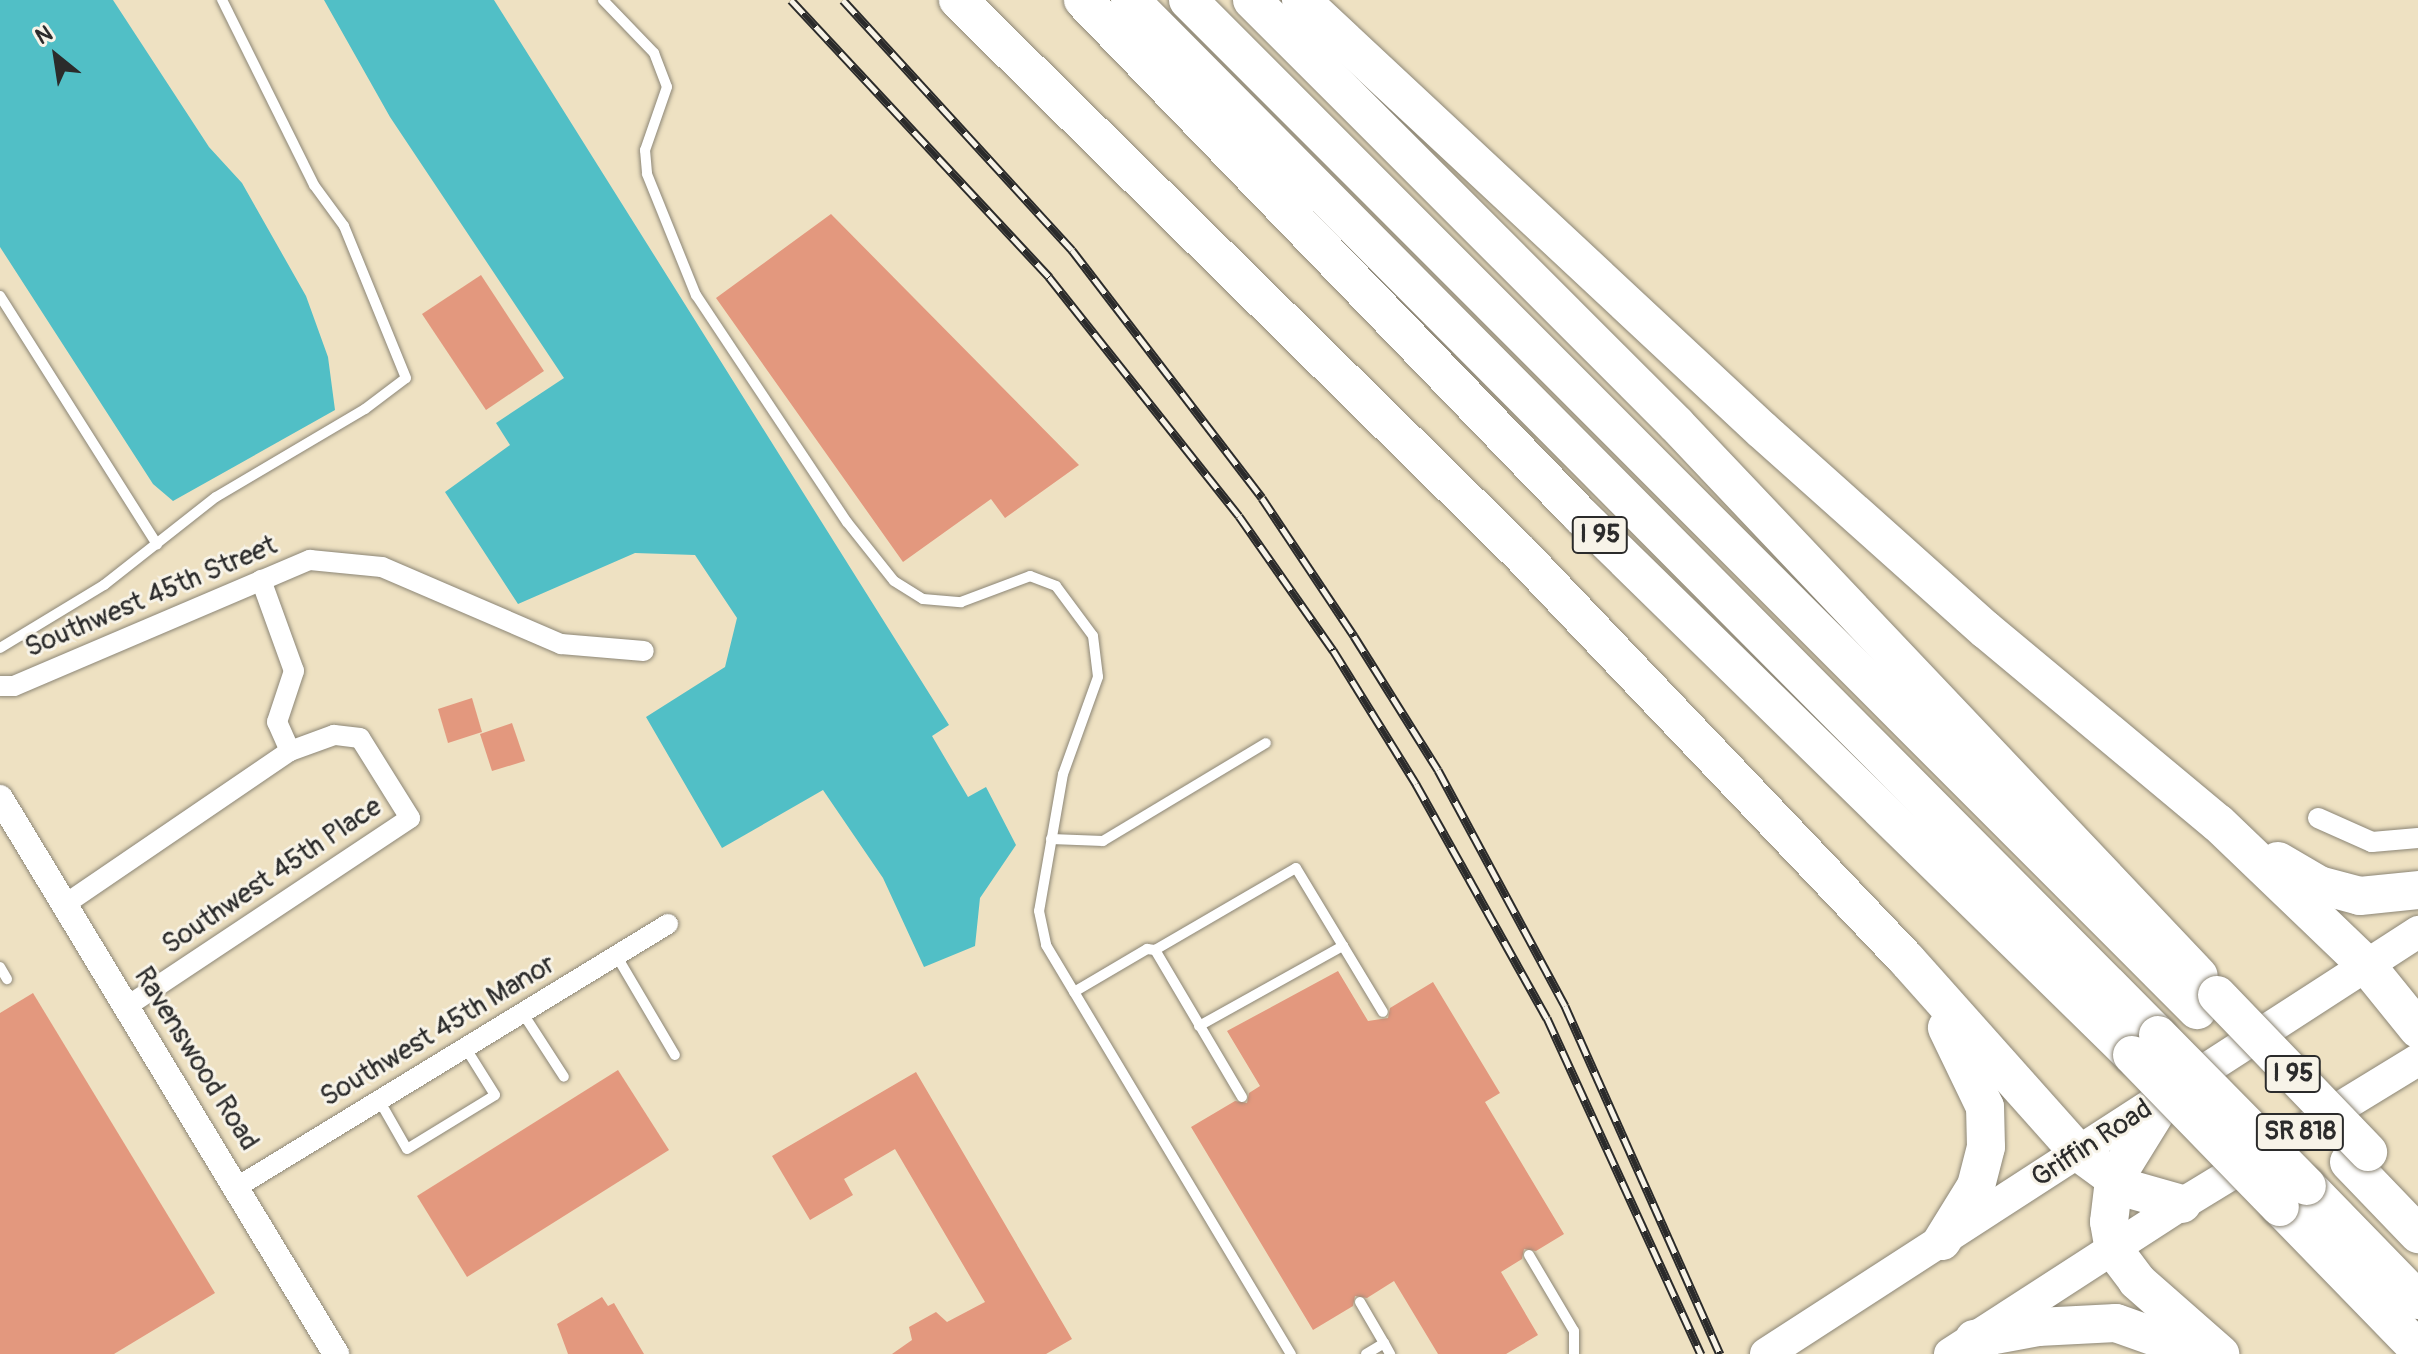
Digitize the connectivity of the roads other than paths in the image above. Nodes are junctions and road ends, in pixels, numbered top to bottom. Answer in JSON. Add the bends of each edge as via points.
{"nodes":[{"id":1,"x":222,"y":0,"type":"edge"},
{"id":2,"x":603,"y":0,"type":"edge"},
{"id":3,"x":958,"y":0,"type":"edge"},
{"id":4,"x":1083,"y":0,"type":"edge"},
{"id":5,"x":1130,"y":0,"type":"edge"},
{"id":6,"x":1188,"y":0,"type":"edge"},
{"id":7,"x":1252,"y":0,"type":"edge"},
{"id":8,"x":1301,"y":0,"type":"edge"},
{"id":9,"x":0,"y":296,"type":"edge"},
{"id":10,"x":157,"y":544,"type":"junction"},
{"id":11,"x":261,"y":580,"type":"junction"},
{"id":12,"x":0,"y":648,"type":"edge"},
{"id":13,"x":644,"y":651,"type":"dead end"},
{"id":14,"x":0,"y":686,"type":"edge"},
{"id":15,"x":1266,"y":743,"type":"dead end"},
{"id":16,"x":290,"y":751,"type":"junction"},
{"id":17,"x":0,"y":798,"type":"edge"},
{"id":18,"x":2318,"y":818,"type":"dead end"},
{"id":19,"x":2418,"y":838,"type":"edge"},
{"id":20,"x":1051,"y":839,"type":"junction"},
{"id":21,"x":2247,"y":851,"type":"junction"},
{"id":22,"x":2418,"y":890,"type":"edge"},
{"id":23,"x":64,"y":905,"type":"junction"},
{"id":24,"x":668,"y":924,"type":"dead end"},
{"id":25,"x":2418,"y":932,"type":"edge"},
{"id":26,"x":1343,"y":946,"type":"junction"},
{"id":27,"x":1155,"y":950,"type":"junction"},
{"id":28,"x":616,"y":955,"type":"junction"},
{"id":29,"x":1907,"y":960,"type":"junction"},
{"id":30,"x":2367,"y":966,"type":"junction"},
{"id":31,"x":0,"y":967,"type":"edge"},
{"id":32,"x":7,"y":979,"type":"dead end"},
{"id":33,"x":1074,"y":992,"type":"junction"},
{"id":34,"x":2207,"y":1003,"type":"junction"},
{"id":35,"x":126,"y":1007,"type":"junction"},
{"id":36,"x":522,"y":1012,"type":"junction"},
{"id":37,"x":1383,"y":1012,"type":"dead end"},
{"id":38,"x":1199,"y":1026,"type":"junction"},
{"id":39,"x":2418,"y":1029,"type":"edge"},
{"id":40,"x":2145,"y":1045,"type":"junction"},
{"id":41,"x":465,"y":1047,"type":"junction"},
{"id":42,"x":675,"y":1055,"type":"dead end"},
{"id":43,"x":2418,"y":1060,"type":"edge"},
{"id":44,"x":564,"y":1077,"type":"dead end"},
{"id":45,"x":2166,"y":1096,"type":"junction"},
{"id":46,"x":1242,"y":1097,"type":"dead end"},
{"id":47,"x":379,"y":1100,"type":"junction"},
{"id":48,"x":2078,"y":1152,"type":"junction"},
{"id":49,"x":2358,"y":1157,"type":"junction"},
{"id":50,"x":2114,"y":1180,"type":"junction"},
{"id":51,"x":237,"y":1187,"type":"junction"},
{"id":52,"x":2293,"y":1197,"type":"junction"},
{"id":53,"x":2418,"y":1201,"type":"edge"},
{"id":54,"x":2182,"y":1204,"type":"junction"},
{"id":55,"x":2418,"y":1234,"type":"edge"},
{"id":56,"x":1942,"y":1241,"type":"junction"},
{"id":57,"x":2114,"y":1250,"type":"junction"},
{"id":58,"x":1529,"y":1255,"type":"dead end"},
{"id":59,"x":2418,"y":1300,"type":"edge"},
{"id":60,"x":1360,"y":1302,"type":"dead end"},
{"id":61,"x":1384,"y":1343,"type":"junction"},
{"id":62,"x":1962,"y":1346,"type":"edge"},
{"id":63,"x":2418,"y":1349,"type":"edge"},
{"id":64,"x":336,"y":1354,"type":"edge"},
{"id":65,"x":1291,"y":1354,"type":"edge"},
{"id":66,"x":1366,"y":1354,"type":"edge"},
{"id":67,"x":1390,"y":1354,"type":"edge"},
{"id":68,"x":1574,"y":1354,"type":"edge"},
{"id":69,"x":1766,"y":1354,"type":"edge"},
{"id":70,"x":2203,"y":1354,"type":"edge"},
{"id":71,"x":2220,"y":1354,"type":"edge"}],
"edges":[{"from":1,"to":10,"type":"lane","via":[[314,185],[344,226],[406,378],[365,409],[216,497]]},
{"from":2,"to":20,"type":"lane","via":[[654,53],[667,87],[645,150],[647,174],[696,295],[847,522],[894,581],[923,599],[961,602],[1030,576],[1056,586],[1093,636],[1098,677],[1063,774]]},
{"from":3,"to":29,"type":"highway","via":[[1521,554]]},
{"from":4,"to":40,"type":"highway","number":"I 95","via":[[1580,515]]},
{"from":5,"to":40,"type":"highway"},
{"from":6,"to":34,"type":"highway"},
{"from":7,"to":34,"type":"highway","number":"I 95","via":[[1676,424]]},
{"from":8,"to":21,"type":"highway","via":[[1762,430],[1986,630]]},
{"from":9,"to":10,"type":"lane"},
{"from":10,"to":12,"type":"lane","via":[[104,585]]},
{"from":11,"to":13,"type":"street","name":"Southwest 45th Street","via":[[310,560],[382,567],[561,644]]},
{"from":11,"to":14,"type":"street","name":"Southwest 45th Street","via":[[14,686]]},
{"from":11,"to":16,"type":"street","via":[[294,671],[277,722]]},
{"from":15,"to":20,"type":"lane","via":[[1103,841]]},
{"from":16,"to":23,"type":"street"},
{"from":16,"to":35,"type":"street","name":"Southwest 45th Place","via":[[334,735],[360,738],[410,818]]},
{"from":17,"to":23,"type":"street","name":"Ravenswood Road"},
{"from":18,"to":19,"type":"street","via":[[2343,834],[2372,842]]},
{"from":20,"to":33,"type":"lane","via":[[1039,911],[1046,945]]},
{"from":21,"to":22,"type":"highway","via":[[2283,862],[2319,885],[2360,896]]},
{"from":21,"to":30,"type":"highway"},
{"from":23,"to":35,"type":"street","name":"Ravenswood Road"},
{"from":24,"to":28,"type":"street","name":"Southwest 45th Manor"},
{"from":25,"to":30,"type":"main road","name":"Griffin Road"},
{"from":26,"to":27,"type":"lane","via":[[1296,868]]},
{"from":26,"to":37,"type":"lane"},
{"from":26,"to":38,"type":"lane"},
{"from":27,"to":33,"type":"lane","via":[[1147,949]]},
{"from":27,"to":38,"type":"lane"},
{"from":28,"to":36,"type":"street","name":"Southwest 45th Manor"},
{"from":28,"to":42,"type":"lane"},
{"from":29,"to":48,"type":"highway"},
{"from":29,"to":56,"type":"highway","via":[[1970,1069],[1985,1107],[1986,1147],[1976,1186]]},
{"from":30,"to":39,"type":"highway"},
{"from":30,"to":45,"type":"main road","name":"Griffin Road"},
{"from":31,"to":32,"type":"lane"},
{"from":33,"to":65,"type":"lane"},
{"from":34,"to":49,"type":"highway","number":"I 95","bridge":true},
{"from":35,"to":51,"type":"street","name":"Ravenswood Road"},
{"from":36,"to":41,"type":"street","name":"Southwest 45th Manor"},
{"from":36,"to":44,"type":"lane"},
{"from":38,"to":46,"type":"lane"},
{"from":40,"to":52,"type":"highway","number":"I 95","bridge":true},
{"from":41,"to":47,"type":"street","name":"Southwest 45th Manor"},
{"from":41,"to":47,"type":"lane","via":[[495,1095],[407,1149]]},
{"from":43,"to":54,"type":"main road","number":"SR 818"},
{"from":45,"to":48,"type":"main road","name":"Griffin Road"},
{"from":45,"to":50,"type":"highway"},
{"from":47,"to":51,"type":"street","name":"Southwest 45th Manor"},
{"from":48,"to":50,"type":"highway"},
{"from":48,"to":56,"type":"main road","name":"Griffin Road"},
{"from":49,"to":53,"type":"highway","number":"I 95"},
{"from":49,"to":55,"type":"highway"},
{"from":50,"to":54,"type":"highway","via":[[2145,1196]]},
{"from":50,"to":57,"type":"highway","via":[[2109,1222]]},
{"from":51,"to":64,"type":"street","name":"Ravenswood Road"},
{"from":52,"to":59,"type":"highway"},
{"from":52,"to":63,"type":"highway","number":"I 95"},
{"from":54,"to":57,"type":"main road","number":"SR 818"},
{"from":56,"to":69,"type":"main road","name":"Griffin Road"},
{"from":57,"to":62,"type":"main road","number":"SR 818"},
{"from":57,"to":71,"type":"highway","via":[[2137,1281]]},
{"from":58,"to":68,"type":"lane","via":[[1574,1331]]},
{"from":60,"to":61,"type":"lane"},
{"from":61,"to":66,"type":"lane"},
{"from":61,"to":67,"type":"lane"},
{"from":62,"to":70,"type":"highway","via":[[2038,1327],[2116,1323]]}]}
